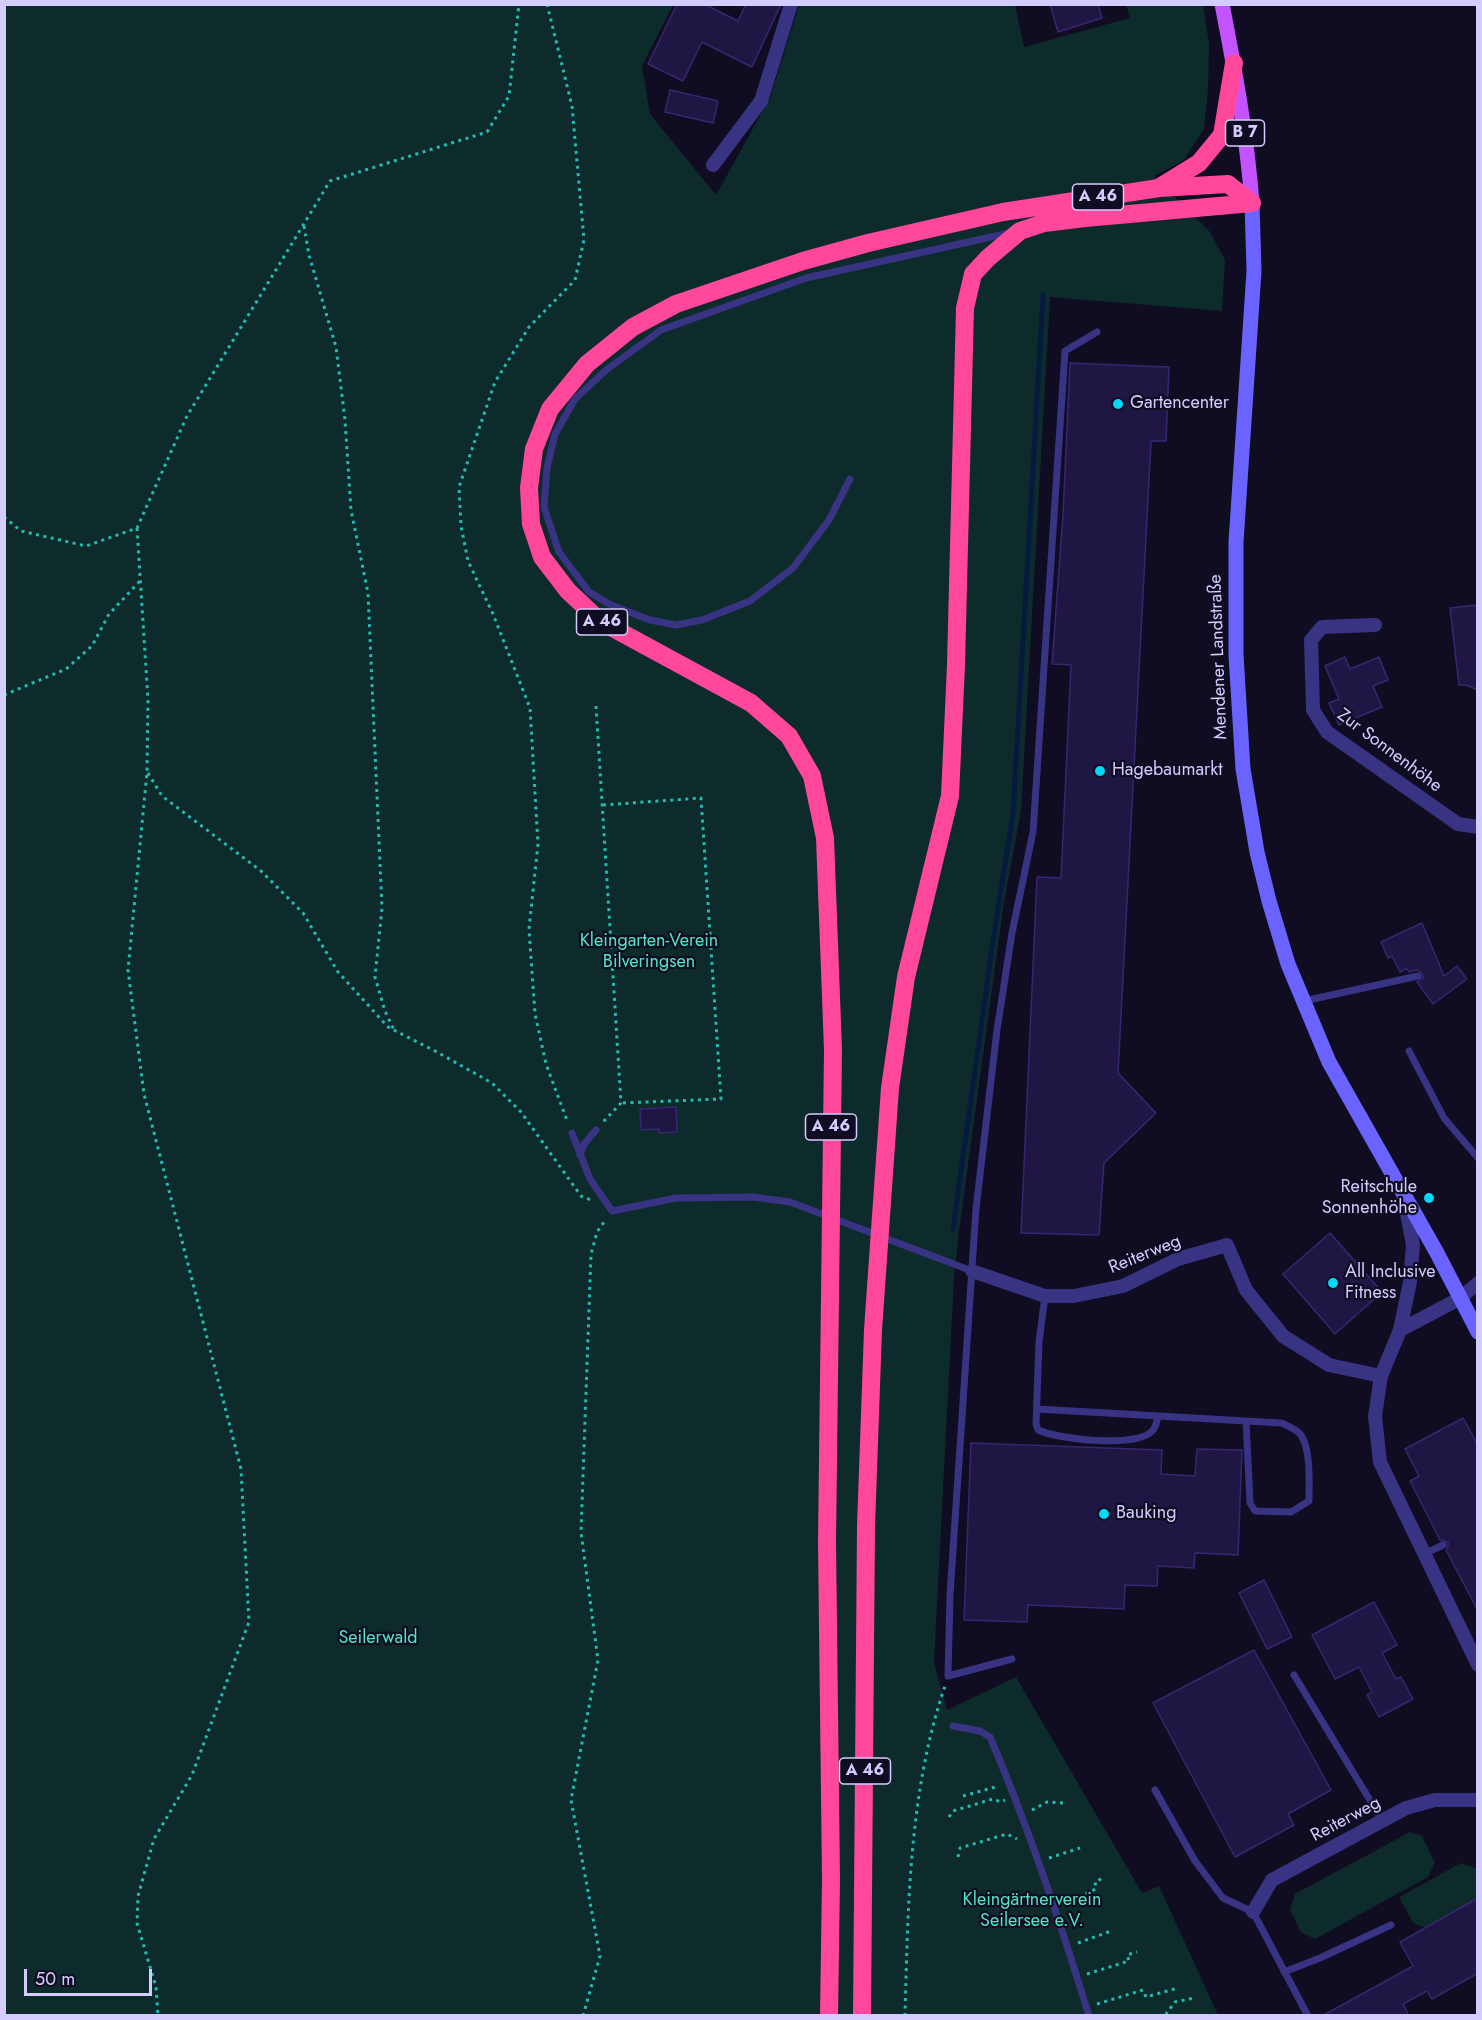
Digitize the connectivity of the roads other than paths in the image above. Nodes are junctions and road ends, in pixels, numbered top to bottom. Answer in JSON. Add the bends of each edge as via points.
{"nodes":[{"id":1,"x":791,"y":4,"type":"edge"},
{"id":2,"x":1222,"y":4,"type":"edge"},
{"id":3,"x":1234,"y":63,"type":"junction"},
{"id":4,"x":713,"y":165,"type":"dead end"},
{"id":5,"x":1159,"y":188,"type":"junction"},
{"id":6,"x":1252,"y":203,"type":"junction"},
{"id":7,"x":1020,"y":231,"type":"junction"},
{"id":8,"x":804,"y":270,"type":"junction"},
{"id":9,"x":1097,"y":332,"type":"dead end"},
{"id":10,"x":850,"y":479,"type":"dead end"},
{"id":11,"x":1375,"y":625,"type":"dead end"},
{"id":12,"x":1478,"y":827,"type":"edge"},
{"id":13,"x":1418,"y":976,"type":"dead end"},
{"id":14,"x":1304,"y":1001,"type":"junction"},
{"id":15,"x":1409,"y":1051,"type":"dead end"},
{"id":16,"x":596,"y":1130,"type":"road end"},
{"id":17,"x":572,"y":1133,"type":"dead end"},
{"id":18,"x":580,"y":1155,"type":"junction"},
{"id":19,"x":1478,"y":1158,"type":"edge"},
{"id":20,"x":1402,"y":1190,"type":"junction"},
{"id":21,"x":972,"y":1271,"type":"junction"},
{"id":22,"x":1478,"y":1283,"type":"edge"},
{"id":23,"x":1045,"y":1296,"type":"junction"},
{"id":24,"x":1459,"y":1299,"type":"junction"},
{"id":25,"x":1400,"y":1330,"type":"junction"},
{"id":26,"x":1478,"y":1332,"type":"edge"},
{"id":27,"x":1381,"y":1376,"type":"junction"},
{"id":28,"x":1037,"y":1409,"type":"junction"},
{"id":29,"x":1158,"y":1417,"type":"junction"},
{"id":30,"x":1246,"y":1421,"type":"junction"},
{"id":31,"x":1443,"y":1545,"type":"dead end"},
{"id":32,"x":1424,"y":1554,"type":"junction"},
{"id":33,"x":1012,"y":1659,"type":"dead end"},
{"id":34,"x":1478,"y":1665,"type":"edge"},
{"id":35,"x":1294,"y":1675,"type":"dead end"},
{"id":36,"x":953,"y":1726,"type":"dead end"},
{"id":37,"x":1155,"y":1790,"type":"dead end"},
{"id":38,"x":1478,"y":1800,"type":"edge"},
{"id":39,"x":1382,"y":1821,"type":"junction"},
{"id":40,"x":1253,"y":1912,"type":"junction"},
{"id":41,"x":1390,"y":1925,"type":"dead end"},
{"id":42,"x":1284,"y":1972,"type":"junction"},
{"id":43,"x":829,"y":2016,"type":"edge"},
{"id":44,"x":862,"y":2016,"type":"edge"},
{"id":45,"x":1089,"y":2016,"type":"edge"},
{"id":46,"x":1308,"y":2016,"type":"edge"}],
"edges":[{"from":1,"to":4,"type":"street","via":[[761,101]]},
{"from":2,"to":3,"type":"main road","name":"Mendener Landstraße","number":"B 7"},
{"from":3,"to":5,"type":"highway","number":"A 46","via":[[1222,135],[1199,163]]},
{"from":3,"to":6,"type":"main road","name":"Mendener Landstraße","number":"B 7"},
{"from":5,"to":6,"type":"highway","number":"A 46","via":[[1228,184]]},
{"from":5,"to":8,"type":"highway","number":"A 46","via":[[1004,212],[868,243]]},
{"from":6,"to":7,"type":"highway","number":"A 46","via":[[1085,218],[1044,223]]},
{"from":6,"to":14,"type":"main road","name":"Mendener Landstraße","via":[[1254,271],[1236,542],[1236,654],[1243,769],[1269,901]]},
{"from":7,"to":8,"type":"lane"},
{"from":7,"to":44,"type":"highway","number":"A 46","via":[[973,274],[965,308],[950,796],[906,976],[890,1088],[873,1330],[866,1526]]},
{"from":8,"to":10,"type":"lane","via":[[661,330],[606,369],[575,399],[555,434],[544,507],[559,552],[589,592],[650,620],[676,625],[702,620],[750,601],[793,568],[829,520]]},
{"from":8,"to":43,"type":"highway","number":"A 46","via":[[676,304],[633,327],[587,364],[550,410],[534,449],[529,488],[531,524],[542,557],[568,591],[600,621],[751,703],[789,736],[812,776],[825,838],[833,1050],[827,1541]]},
{"from":9,"to":21,"type":"lane","via":[[1065,351],[1033,832],[997,1030]]},
{"from":11,"to":12,"type":"street","name":"Zur Sonnenhöhe","via":[[1322,627],[1311,640],[1313,710],[1328,732],[1458,824]]},
{"from":13,"to":14,"type":"lane"},
{"from":14,"to":20,"type":"main road","name":"Mendener Landstraße","via":[[1329,1062]]},
{"from":15,"to":19,"type":"lane","via":[[1444,1118]]},
{"from":16,"to":18,"type":"lane"},
{"from":17,"to":18,"type":"lane"},
{"from":18,"to":21,"type":"lane","via":[[590,1179],[612,1211],[676,1198],[753,1197],[790,1202]]},
{"from":20,"to":24,"type":"main road","name":"Mendener Landstraße"},
{"from":20,"to":25,"type":"street","via":[[1413,1245]]},
{"from":21,"to":23,"type":"street","name":"Reiterweg"},
{"from":21,"to":33,"type":"lane","via":[[948,1676]]},
{"from":22,"to":24,"type":"street"},
{"from":23,"to":27,"type":"street","name":"Reiterweg","via":[[1074,1296],[1123,1286],[1178,1258],[1227,1245],[1246,1290],[1283,1336],[1329,1365]]},
{"from":23,"to":28,"type":"lane"},
{"from":24,"to":25,"type":"street"},
{"from":24,"to":26,"type":"main road","name":"Mendener Landstraße"},
{"from":25,"to":27,"type":"street"},
{"from":27,"to":32,"type":"street","via":[[1375,1416],[1380,1462]]},
{"from":28,"to":29,"type":"lane"},
{"from":28,"to":29,"type":"lane","via":[[1038,1430],[1107,1441],[1139,1439],[1153,1431]]},
{"from":29,"to":30,"type":"lane"},
{"from":30,"to":30,"type":"lane","via":[[1281,1423],[1302,1437],[1310,1465],[1309,1501],[1291,1512],[1255,1511],[1250,1503]]},
{"from":31,"to":32,"type":"lane"},
{"from":32,"to":34,"type":"street"},
{"from":35,"to":39,"type":"lane"},
{"from":36,"to":45,"type":"lane","via":[[990,1737],[1023,1815]]},
{"from":37,"to":40,"type":"lane","via":[[1195,1862],[1223,1898]]},
{"from":38,"to":39,"type":"street","name":"Reiterweg","via":[[1435,1800],[1406,1808]]},
{"from":39,"to":40,"type":"street","name":"Reiterweg","via":[[1272,1880]]},
{"from":40,"to":42,"type":"lane"},
{"from":41,"to":42,"type":"lane"},
{"from":42,"to":46,"type":"lane"}]}
